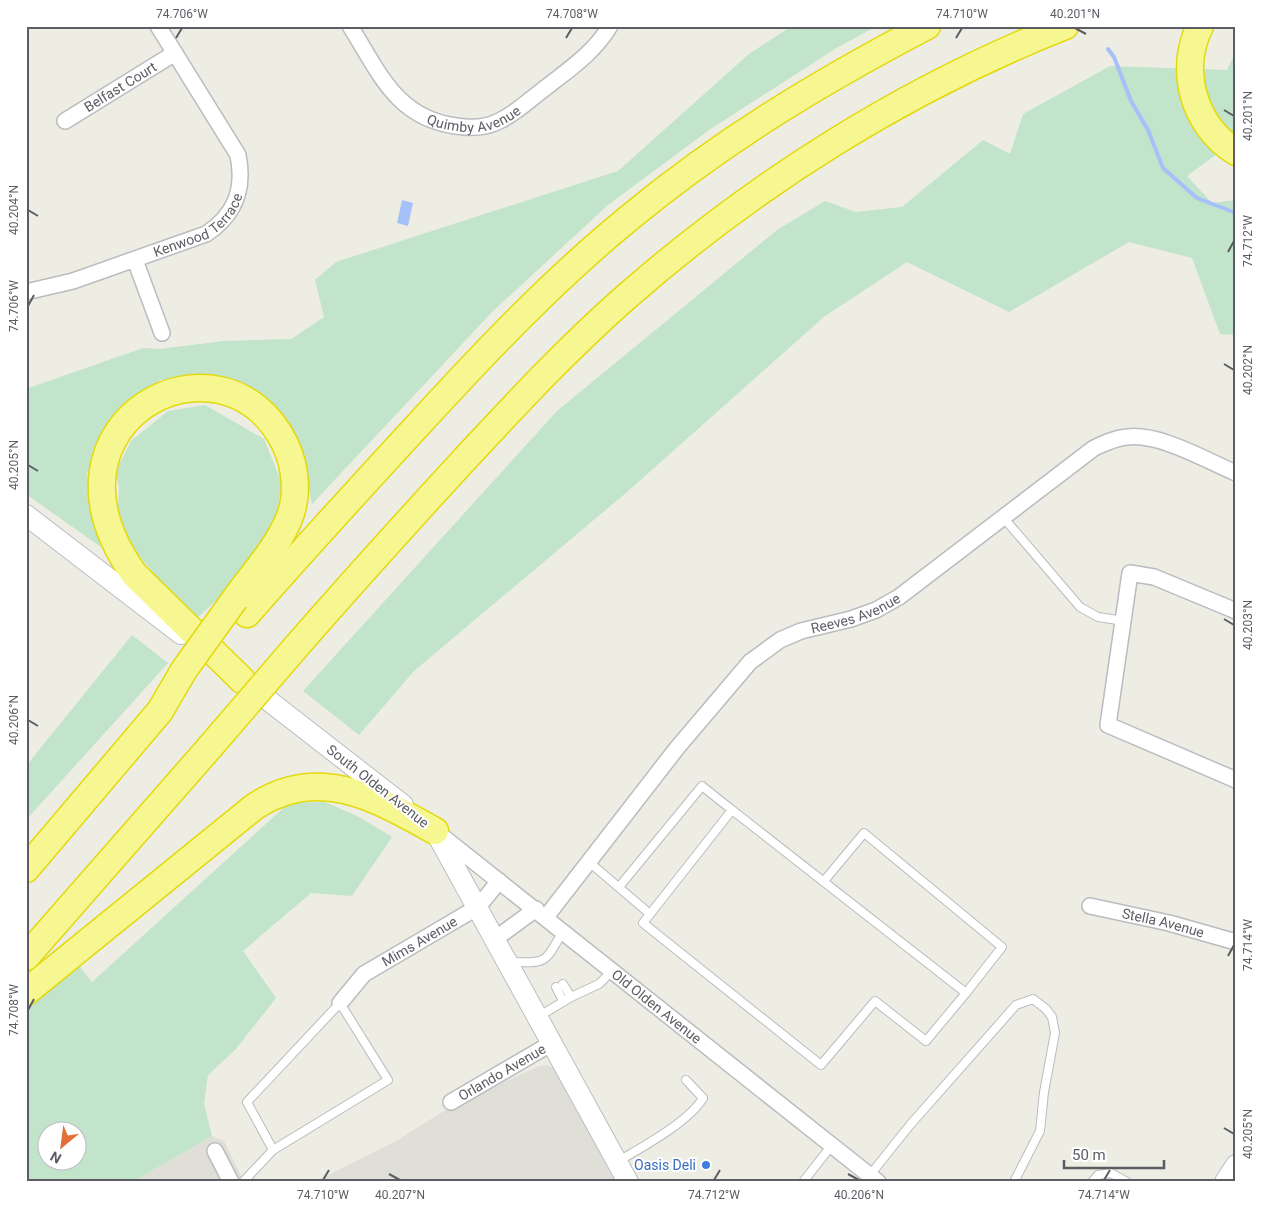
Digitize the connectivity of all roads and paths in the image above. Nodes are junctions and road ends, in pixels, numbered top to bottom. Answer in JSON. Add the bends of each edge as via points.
{"nodes":[{"id":1,"x":158,"y":26,"type":"edge"},
{"id":2,"x":350,"y":26,"type":"edge"},
{"id":3,"x":610,"y":26,"type":"edge"},
{"id":4,"x":913,"y":26,"type":"edge"},
{"id":5,"x":927,"y":26,"type":"edge"},
{"id":6,"x":1065,"y":26,"type":"edge"},
{"id":7,"x":1200,"y":26,"type":"edge"},
{"id":8,"x":175,"y":53,"type":"junction"},
{"id":9,"x":837,"y":73,"type":"junction"},
{"id":10,"x":65,"y":121,"type":"dead end"},
{"id":11,"x":1236,"y":152,"type":"edge"},
{"id":12,"x":135,"y":260,"type":"junction"},
{"id":13,"x":26,"y":292,"type":"edge"},
{"id":14,"x":162,"y":333,"type":"dead end"},
{"id":15,"x":1236,"y":474,"type":"edge"},
{"id":16,"x":1002,"y":517,"type":"junction"},
{"id":17,"x":28,"y":520,"type":"edge"},
{"id":18,"x":241,"y":606,"type":"junction"},
{"id":19,"x":1236,"y":611,"type":"edge"},
{"id":20,"x":1124,"y":620,"type":"junction"},
{"id":21,"x":242,"y":680,"type":"junction"},
{"id":22,"x":1236,"y":780,"type":"edge"},
{"id":23,"x":732,"y":810,"type":"junction"},
{"id":24,"x":435,"y":830,"type":"junction"},
{"id":25,"x":589,"y":862,"type":"junction"},
{"id":26,"x":26,"y":869,"type":"edge"},
{"id":27,"x":500,"y":881,"type":"junction"},
{"id":28,"x":824,"y":881,"type":"junction"},
{"id":29,"x":619,"y":887,"type":"junction"},
{"id":30,"x":1090,"y":906,"type":"dead end"},
{"id":31,"x":478,"y":907,"type":"junction"},
{"id":32,"x":541,"y":913,"type":"junction"},
{"id":33,"x":650,"y":914,"type":"junction"},
{"id":34,"x":563,"y":931,"type":"junction"},
{"id":35,"x":495,"y":939,"type":"junction"},
{"id":36,"x":1236,"y":942,"type":"edge"},
{"id":37,"x":26,"y":956,"type":"edge"},
{"id":38,"x":507,"y":962,"type":"junction"},
{"id":39,"x":613,"y":970,"type":"junction"},
{"id":40,"x":559,"y":986,"type":"dead end"},
{"id":41,"x":26,"y":992,"type":"edge"},
{"id":42,"x":966,"y":993,"type":"junction"},
{"id":43,"x":567,"y":999,"type":"junction"},
{"id":44,"x":340,"y":1003,"type":"junction"},
{"id":45,"x":538,"y":1018,"type":"junction"},
{"id":46,"x":552,"y":1043,"type":"junction"},
{"id":47,"x":686,"y":1080,"type":"dead end"},
{"id":48,"x":451,"y":1102,"type":"dead end"},
{"id":49,"x":832,"y":1145,"type":"junction"},
{"id":50,"x":273,"y":1150,"type":"junction"},
{"id":51,"x":214,"y":1151,"type":"dead end"},
{"id":52,"x":1236,"y":1165,"type":"edge"},
{"id":53,"x":621,"y":1175,"type":"edge"},
{"id":54,"x":874,"y":1178,"type":"edge"},
{"id":55,"x":231,"y":1182,"type":"edge"},
{"id":56,"x":243,"y":1182,"type":"edge"},
{"id":57,"x":803,"y":1182,"type":"edge"},
{"id":58,"x":1014,"y":1182,"type":"edge"},
{"id":59,"x":1092,"y":1182,"type":"edge"},
{"id":60,"x":1128,"y":1182,"type":"edge"},
{"id":61,"x":1225,"y":1182,"type":"edge"}],
"edges":[{"from":1,"to":8,"type":"street","name":"Kenwood Terrace"},
{"from":2,"to":3,"type":"street","name":"Quimby Avenue","via":[[390,90],[402,103],[427,119],[464,127],[498,122],[516,111],[590,52]]},
{"from":4,"to":9,"type":"highway"},
{"from":5,"to":9,"type":"highway"},
{"from":6,"to":37,"type":"highway","bridge":true,"via":[[983,62],[888,111],[774,182],[667,262],[587,333],[530,389],[368,564]]},
{"from":7,"to":11,"type":"highway","via":[[1190,70],[1196,104],[1214,135]]},
{"from":8,"to":10,"type":"street","name":"Belfast Court"},
{"from":8,"to":12,"type":"street","name":"Kenwood Terrace","via":[[238,155],[241,188],[237,202],[220,226]]},
{"from":9,"to":18,"type":"highway","via":[[696,166],[630,217],[547,290],[481,356],[325,526]]},
{"from":12,"to":13,"type":"street","name":"Kenwood Terrace","via":[[73,281]]},
{"from":12,"to":14,"type":"street"},
{"from":15,"to":16,"type":"street","name":"Reeves Avenue","via":[[1157,440],[1128,437],[1094,448]]},
{"from":16,"to":20,"type":"lane","via":[[1080,607],[1098,617]]},
{"from":16,"to":25,"type":"street","name":"Reeves Avenue","via":[[892,601],[851,619],[801,631],[760,653],[677,748]]},
{"from":17,"to":21,"type":"main road","name":"South Olden Avenue"},
{"from":18,"to":21,"type":"highway","via":[[289,520],[295,485],[289,452],[269,420],[242,399],[208,389],[172,392],[139,408],[114,436],[106,453],[102,475],[105,515],[121,557],[134,574]]},
{"from":18,"to":26,"type":"highway","bridge":true,"via":[[160,711]]},
{"from":19,"to":20,"type":"street","via":[[1154,577],[1130,573]]},
{"from":20,"to":22,"type":"street","via":[[1108,725]]},
{"from":21,"to":24,"type":"main road","name":"South Olden Avenue"},
{"from":23,"to":28,"type":"lane"},
{"from":23,"to":29,"type":"lane","via":[[702,786]]},
{"from":23,"to":33,"type":"lane"},
{"from":24,"to":27,"type":"street","name":"Old Olden Avenue"},
{"from":24,"to":31,"type":"main road","name":"South Olden Avenue"},
{"from":24,"to":41,"type":"highway","via":[[376,798],[324,786],[287,790],[254,808]]},
{"from":25,"to":29,"type":"lane"},
{"from":25,"to":32,"type":"street","name":"Reeves Avenue"},
{"from":27,"to":31,"type":"street","name":"Mims Avenue"},
{"from":27,"to":32,"type":"street","name":"Old Olden Avenue"},
{"from":28,"to":42,"type":"lane"},
{"from":28,"to":42,"type":"lane","via":[[864,833],[1002,947]]},
{"from":29,"to":33,"type":"lane"},
{"from":30,"to":36,"type":"street","name":"Stella Avenue"},
{"from":31,"to":35,"type":"main road","name":"South Olden Avenue"},
{"from":31,"to":44,"type":"street","name":"Mims Avenue","via":[[364,974]]},
{"from":32,"to":34,"type":"street","name":"Old Olden Avenue"},
{"from":32,"to":35,"type":"street","name":"Reeves Avenue"},
{"from":33,"to":42,"type":"lane","via":[[643,922],[821,1065],[875,1001],[926,1041]]},
{"from":34,"to":38,"type":"lane","via":[[546,962]]},
{"from":34,"to":39,"type":"street","name":"Old Olden Avenue"},
{"from":35,"to":38,"type":"main road","name":"South Olden Avenue"},
{"from":38,"to":45,"type":"main road","name":"South Olden Avenue"},
{"from":39,"to":43,"type":"lane","via":[[599,984]]},
{"from":39,"to":49,"type":"street","name":"Old Olden Avenue"},
{"from":40,"to":43,"type":"lane"},
{"from":43,"to":45,"type":"lane"},
{"from":44,"to":50,"type":"lane","via":[[247,1102]]},
{"from":44,"to":50,"type":"lane","via":[[388,1080]]},
{"from":45,"to":46,"type":"main road","name":"South Olden Avenue"},
{"from":46,"to":48,"type":"street","name":"Orlando Avenue"},
{"from":46,"to":53,"type":"main road","name":"South Olden Avenue"},
{"from":47,"to":53,"type":"lane","via":[[703,1098],[697,1109],[656,1138]]},
{"from":49,"to":54,"type":"street","name":"Old Olden Avenue"},
{"from":49,"to":57,"type":"lane"},
{"from":50,"to":56,"type":"lane"},
{"from":51,"to":55,"type":"street"},
{"from":52,"to":61,"type":"main road"},
{"from":54,"to":58,"type":"lane","via":[[910,1125],[1016,1004],[1033,999],[1052,1018],[1055,1033],[1040,1131]]},
{"from":59,"to":60,"type":"lane","via":[[1098,1175],[1111,1174]]}]}
